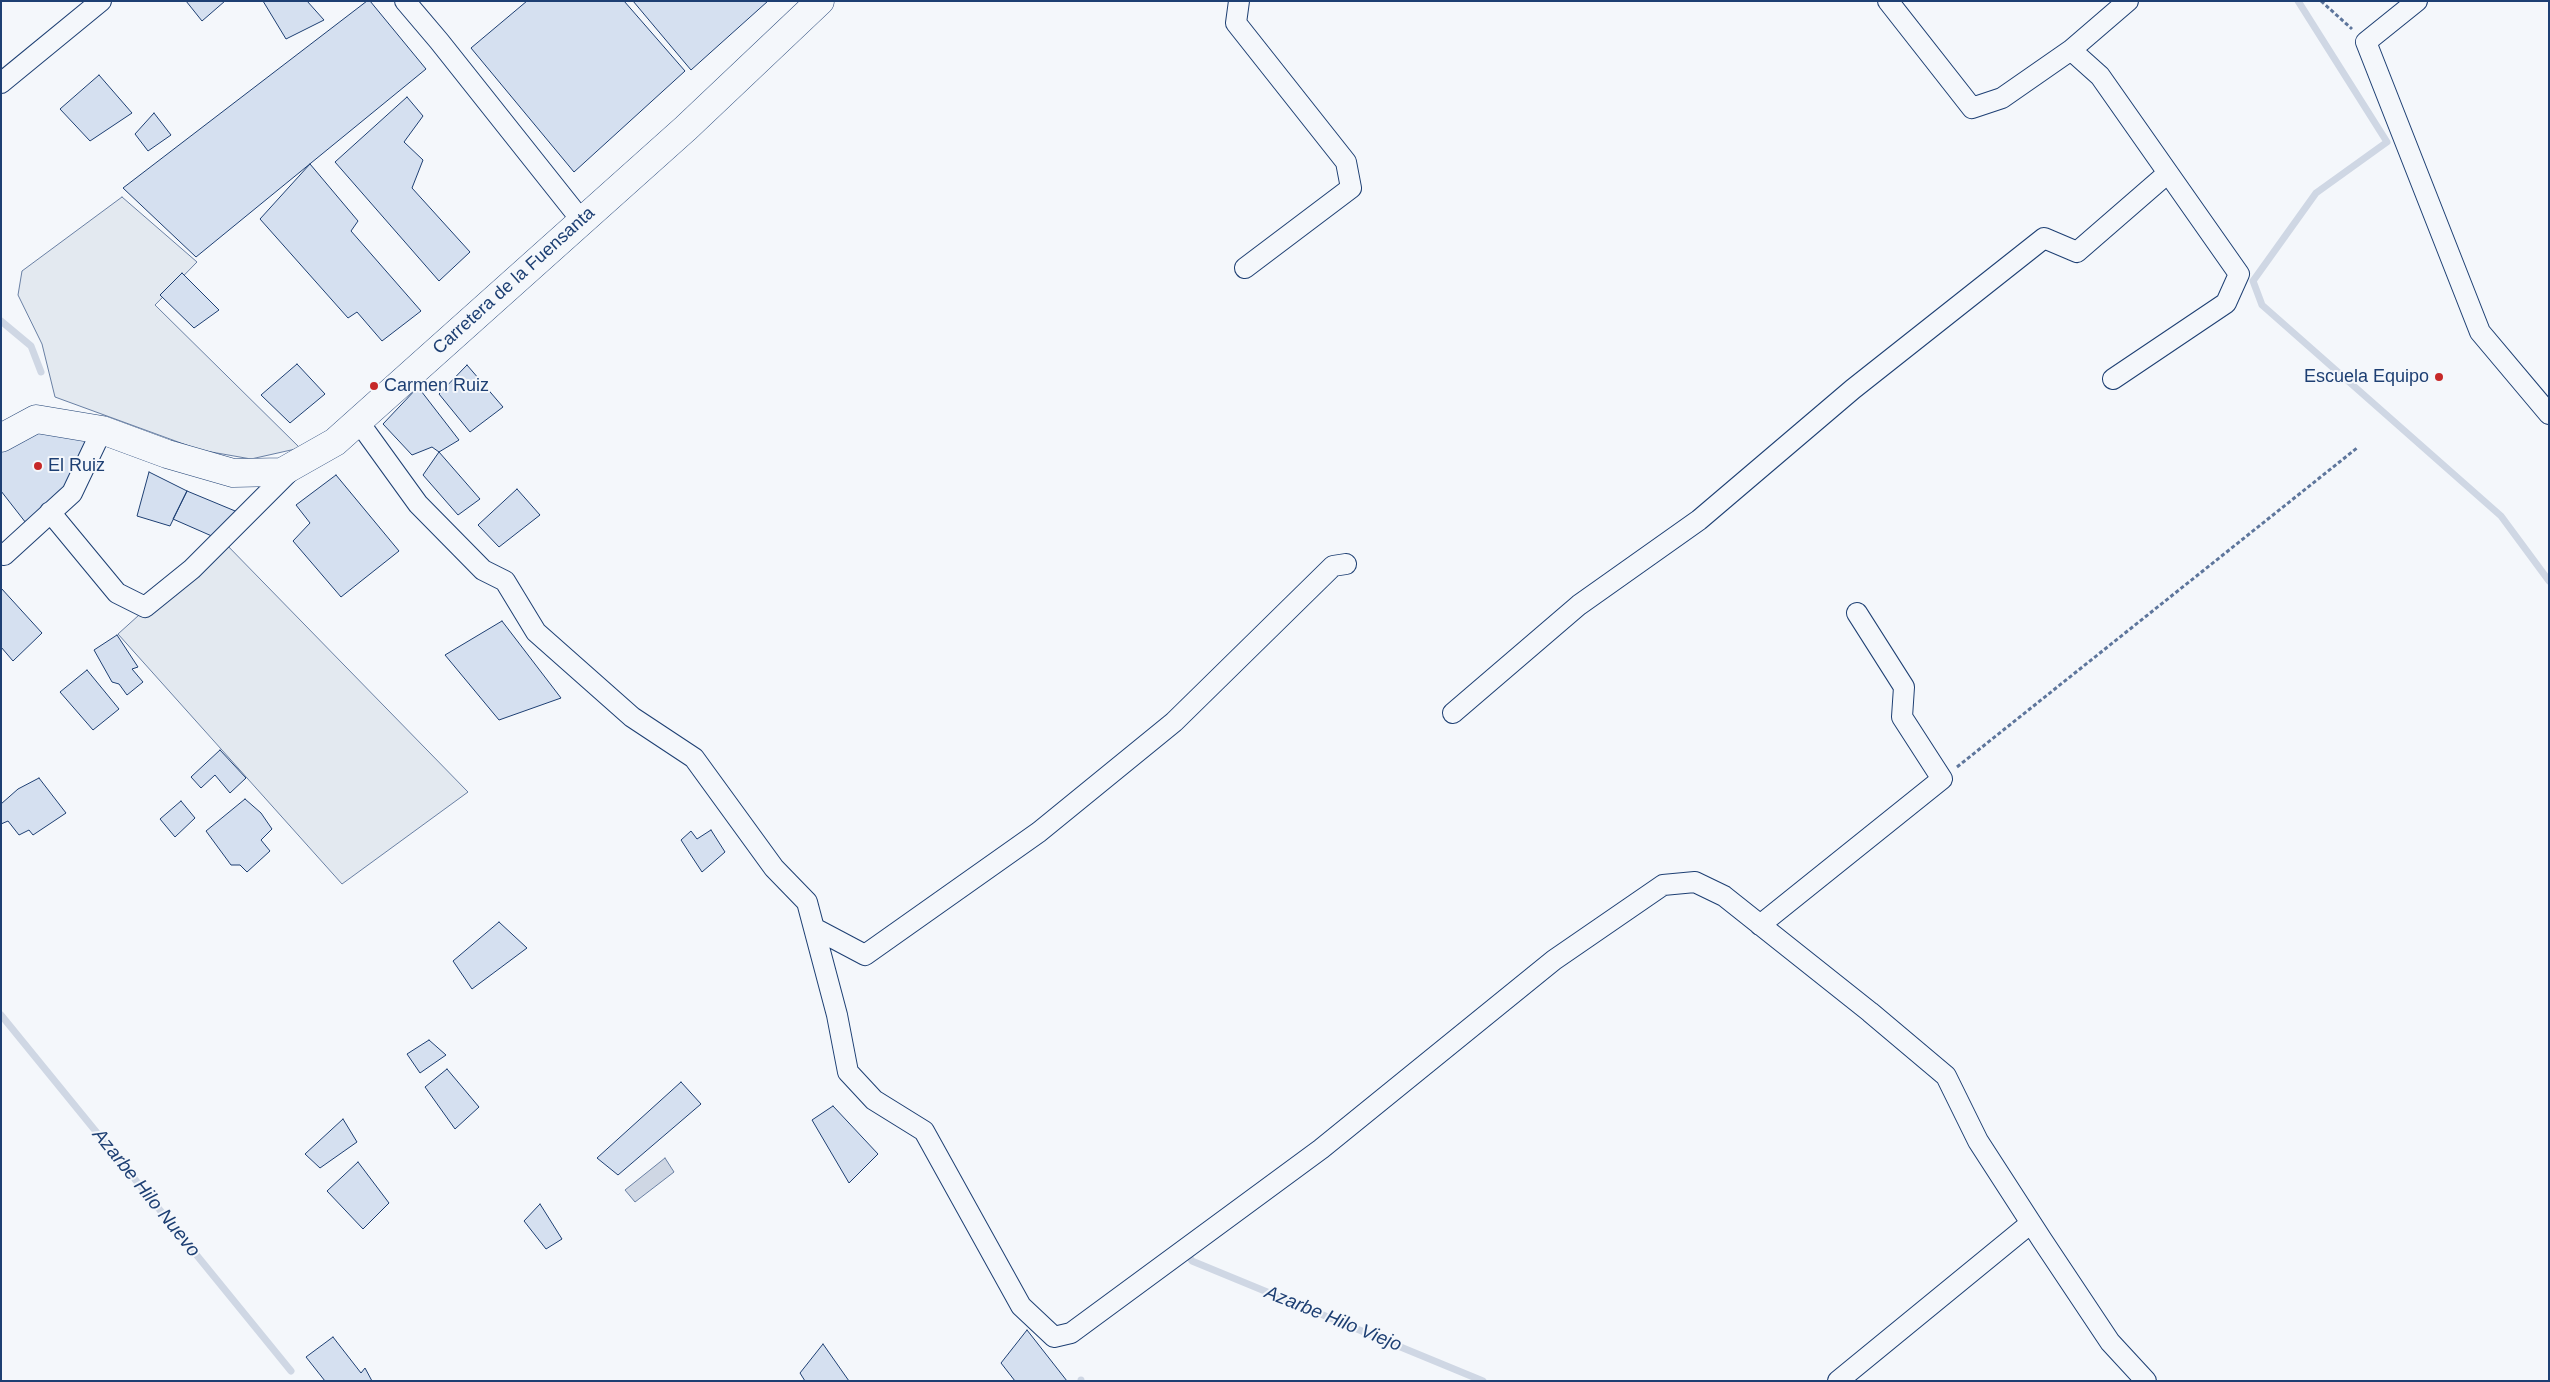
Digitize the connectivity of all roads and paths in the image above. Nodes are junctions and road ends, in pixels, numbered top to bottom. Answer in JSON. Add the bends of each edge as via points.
{"nodes":[{"id":1,"x":101,"y":1,"type":"edge"},
{"id":2,"x":405,"y":1,"type":"edge"},
{"id":3,"x":820,"y":1,"type":"edge"},
{"id":4,"x":1239,"y":1,"type":"edge"},
{"id":5,"x":1888,"y":1,"type":"edge"},
{"id":6,"x":2128,"y":1,"type":"edge"},
{"id":7,"x":2321,"y":1,"type":"edge"},
{"id":8,"x":2417,"y":1,"type":"edge"},
{"id":9,"x":2366,"y":42,"type":"junction"},
{"id":10,"x":2072,"y":50,"type":"junction"},
{"id":11,"x":1,"y":83,"type":"edge"},
{"id":12,"x":2168,"y":173,"type":"junction"},
{"id":13,"x":582,"y":220,"type":"junction"},
{"id":14,"x":1245,"y":268,"type":"dead end"},
{"id":15,"x":2113,"y":379,"type":"dead end"},
{"id":16,"x":2549,"y":414,"type":"edge"},
{"id":17,"x":358,"y":421,"type":"junction"},
{"id":18,"x":102,"y":430,"type":"junction"},
{"id":19,"x":1,"y":438,"type":"edge"},
{"id":20,"x":2358,"y":448,"type":"dead end"},
{"id":21,"x":301,"y":461,"type":"junction"},
{"id":22,"x":50,"y":512,"type":"junction"},
{"id":23,"x":4,"y":555,"type":"dead end"},
{"id":24,"x":1346,"y":564,"type":"dead end"},
{"id":25,"x":1857,"y":613,"type":"dead end"},
{"id":26,"x":1453,"y":713,"type":"dead end"},
{"id":27,"x":1942,"y":778,"type":"junction"},
{"id":28,"x":1760,"y":925,"type":"junction"},
{"id":29,"x":814,"y":928,"type":"junction"},
{"id":30,"x":2031,"y":1223,"type":"junction"},
{"id":31,"x":1838,"y":1381,"type":"edge"},
{"id":32,"x":2146,"y":1381,"type":"edge"}],
"edges":[{"from":1,"to":11,"type":"street"},
{"from":2,"to":13,"type":"street"},
{"from":3,"to":13,"type":"main road","name":"Carretera de la Fuensanta","via":[[686,128]]},
{"from":4,"to":14,"type":"street","via":[[1236,22],[1346,162],[1351,188]]},
{"from":5,"to":10,"type":"street","via":[[1972,108],[2002,98]]},
{"from":6,"to":10,"type":"street"},
{"from":7,"to":9,"type":"path"},
{"from":8,"to":9,"type":"street"},
{"from":9,"to":16,"type":"street","via":[[2480,332]]},
{"from":10,"to":12,"type":"street","via":[[2100,76]]},
{"from":12,"to":15,"type":"street","via":[[2239,274],[2226,303]]},
{"from":12,"to":26,"type":"street","via":[[2077,252],[2044,238],[1853,389],[1699,520],[1578,605]]},
{"from":13,"to":17,"type":"main road","name":"Carretera de la Fuensanta"},
{"from":17,"to":21,"type":"main road","name":"Carretera de la Fuensanta","via":[[336,442]]},
{"from":17,"to":29,"type":"street","via":[[418,504],[483,570],[505,581],[536,632],[632,717],[694,758],[774,868],[808,902]]},
{"from":18,"to":19,"type":"main road","name":"Carretera de la Fuensanta","via":[[36,419]]},
{"from":18,"to":21,"type":"main road","name":"Carretera de la Fuensanta","via":[[167,454],[233,473],[282,472]]},
{"from":18,"to":22,"type":"street","via":[[72,493]]},
{"from":20,"to":27,"type":"path"},
{"from":21,"to":22,"type":"street","via":[[192,570],[145,607],[117,593]]},
{"from":22,"to":23,"type":"street"},
{"from":24,"to":29,"type":"street","via":[[1333,566],[1174,722],[1062,814],[865,955]]},
{"from":25,"to":27,"type":"street","via":[[1904,687],[1902,717]]},
{"from":27,"to":28,"type":"street"},
{"from":28,"to":29,"type":"street","via":[[1724,896],[1695,882],[1662,885],[1554,960],[1321,1149],[1071,1334],[1054,1337],[1021,1306],[924,1131],[874,1100],[848,1072]]},
{"from":28,"to":30,"type":"street","via":[[1946,1076],[1978,1141]]},
{"from":30,"to":31,"type":"street"},
{"from":30,"to":32,"type":"street","via":[[2110,1342]]}]}
